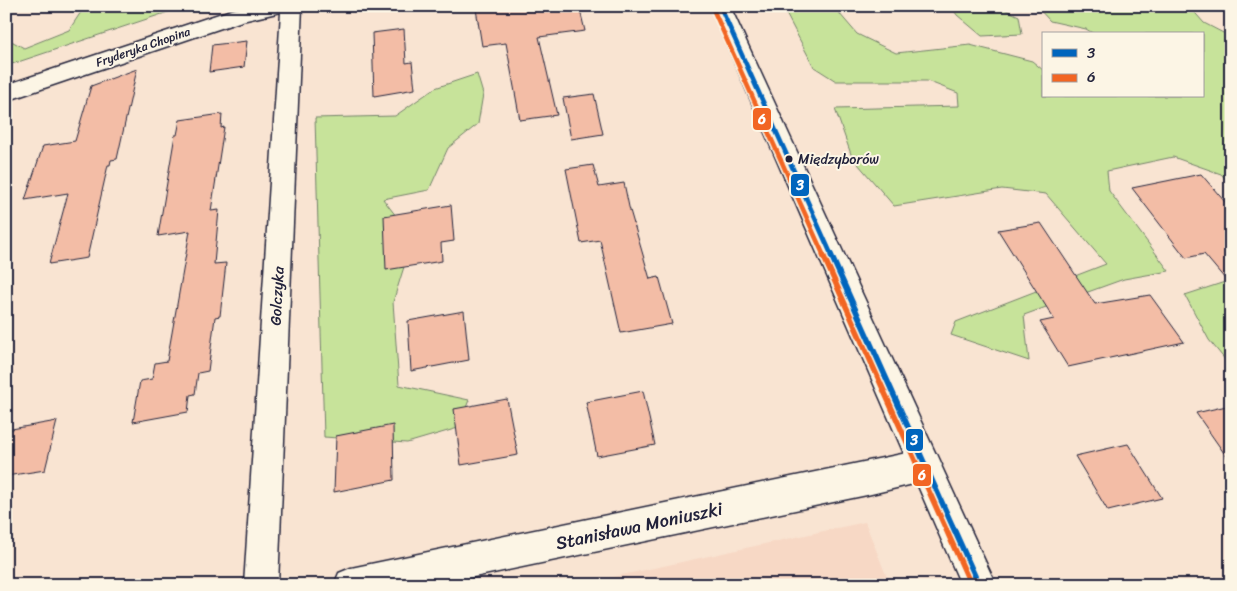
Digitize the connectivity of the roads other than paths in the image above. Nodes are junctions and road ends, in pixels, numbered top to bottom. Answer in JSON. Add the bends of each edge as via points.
{"nodes":[{"id":1,"x":281,"y":6,"type":"edge"},
{"id":2,"x":292,"y":6,"type":"edge"},
{"id":3,"x":720,"y":6,"type":"edge"},
{"id":4,"x":6,"y":93,"type":"edge"},
{"id":5,"x":926,"y":465,"type":"junction"},
{"id":6,"x":262,"y":585,"type":"edge"},
{"id":7,"x":351,"y":585,"type":"edge"},
{"id":8,"x":979,"y":585,"type":"edge"}],
"edges":[{"from":1,"to":4,"type":"street","name":"Fryderyka Chopina","via":[[238,15]]},
{"from":2,"to":6,"type":"street","name":"Golczyka"},
{"from":3,"to":5,"type":"street"},
{"from":5,"to":7,"type":"street","name":"Stanisława Moniuszki"},
{"from":5,"to":8,"type":"street"}]}
